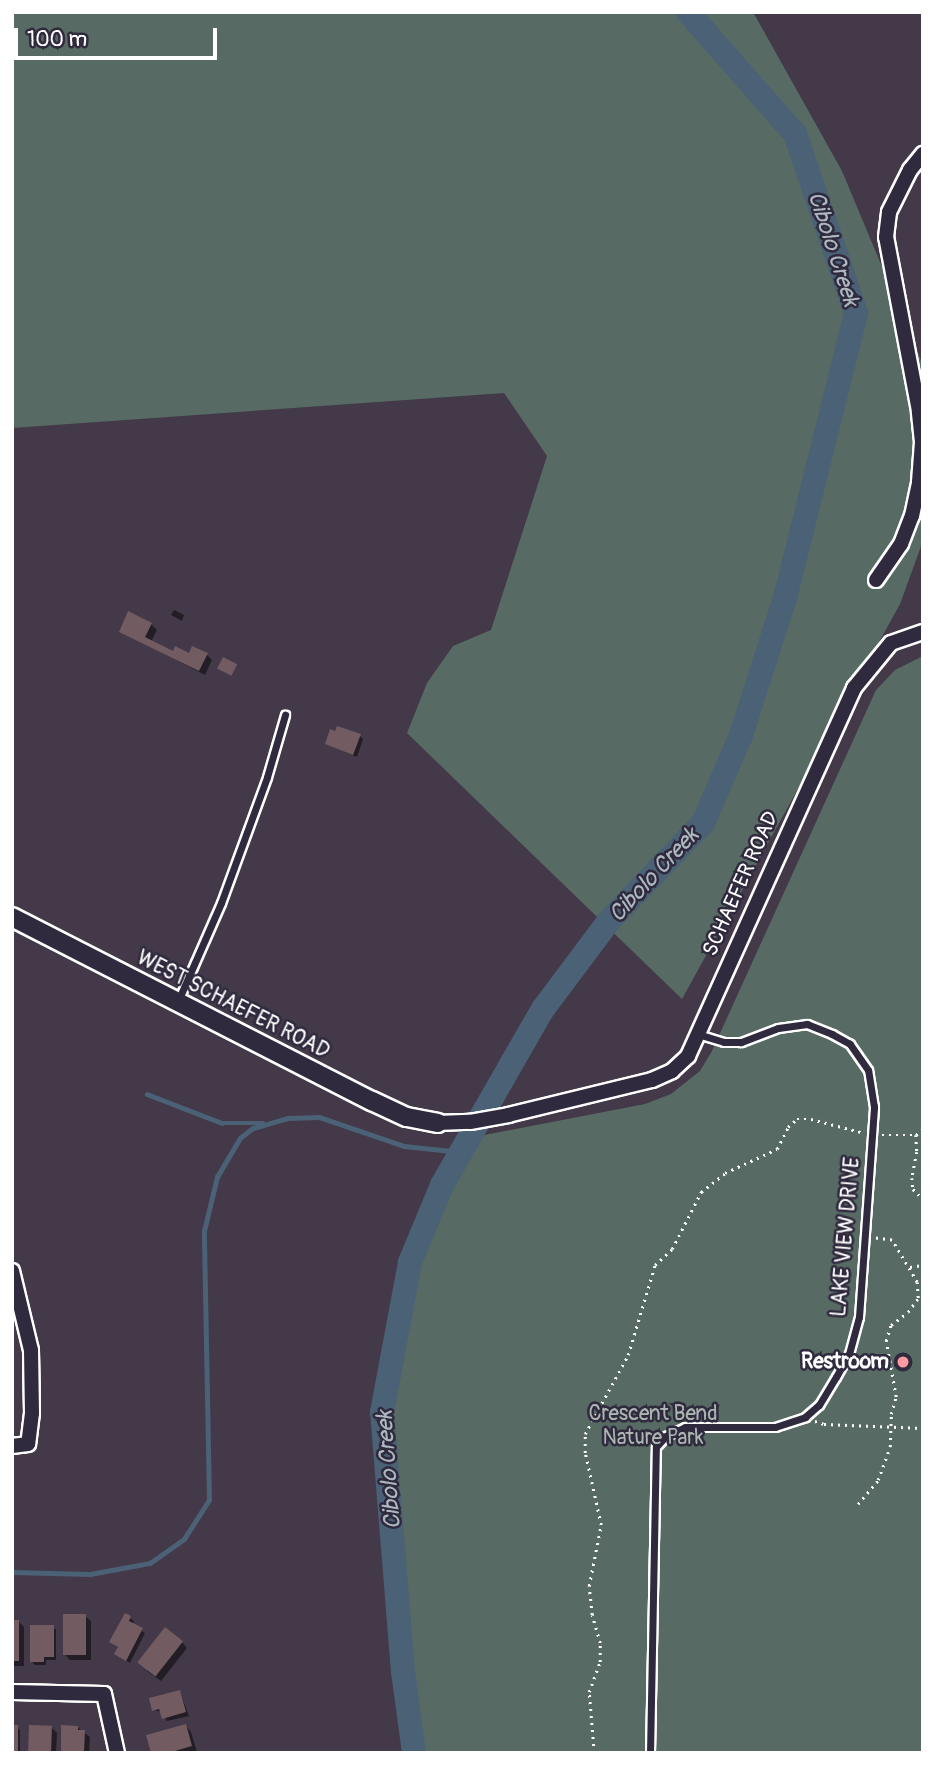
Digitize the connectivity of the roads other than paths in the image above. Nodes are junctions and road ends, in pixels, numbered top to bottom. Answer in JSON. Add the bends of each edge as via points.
{"nodes":[{"id":1,"x":923,"y":154,"type":"edge"},
{"id":2,"x":876,"y":580,"type":"dead end"},
{"id":3,"x":923,"y":632,"type":"edge"},
{"id":4,"x":285,"y":715,"type":"dead end"},
{"id":5,"x":12,"y":917,"type":"edge"},
{"id":6,"x":178,"y":1002,"type":"junction"},
{"id":7,"x":697,"y":1034,"type":"junction"},
{"id":8,"x":438,"y":1123,"type":"joint"},
{"id":9,"x":12,"y":1271,"type":"edge"},
{"id":10,"x":12,"y":1446,"type":"edge"},
{"id":11,"x":12,"y":1692,"type":"edge"},
{"id":12,"x":117,"y":1753,"type":"edge"},
{"id":13,"x":650,"y":1753,"type":"edge"}],
"edges":[{"from":1,"to":2,"type":"street","via":[[889,212],[886,237],[919,411],[919,482],[901,544]]},
{"from":3,"to":7,"type":"street","name":"SCHAEFER ROAD","via":[[891,643],[853,688]]},
{"from":4,"to":6,"type":"lane","via":[[221,903]]},
{"from":5,"to":6,"type":"street","name":"WEST SCHAEFER ROAD"},
{"from":6,"to":8,"type":"street","name":"WEST SCHAEFER ROAD","via":[[395,1112]]},
{"from":7,"to":8,"type":"street","name":"SCHAEFER ROAD","via":[[688,1056],[672,1071],[652,1080],[470,1122]]},
{"from":7,"to":13,"type":"lane","name":"LAKE VIEW DRIVE","via":[[741,1042],[778,1028],[807,1024],[850,1044],[868,1070],[873,1134],[859,1317],[849,1354],[818,1405],[806,1417],[775,1427],[685,1427],[656,1447]]},
{"from":9,"to":10,"type":"street","via":[[32,1350],[28,1444]]},
{"from":11,"to":12,"type":"street","via":[[104,1694]]}]}
